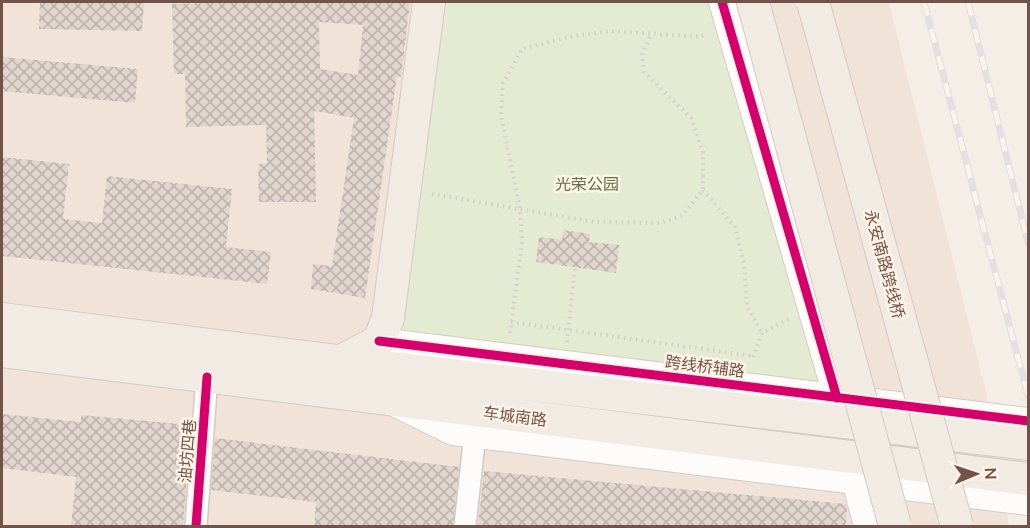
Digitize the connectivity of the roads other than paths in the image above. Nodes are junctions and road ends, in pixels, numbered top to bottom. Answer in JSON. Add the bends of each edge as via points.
{"nodes":[{"id":1,"x":429,"y":2,"type":"edge"},
{"id":2,"x":753,"y":2,"type":"edge"},
{"id":3,"x":813,"y":2,"type":"edge"},
{"id":4,"x":725,"y":13,"type":"edge"},
{"id":5,"x":2,"y":319,"type":"edge"},
{"id":6,"x":379,"y":341,"type":"junction"},
{"id":7,"x":2,"y":351,"type":"edge"},
{"id":8,"x":340,"y":362,"type":"junction"},
{"id":9,"x":207,"y":377,"type":"junction"},
{"id":10,"x":837,"y":398,"type":"junction"},
{"id":11,"x":387,"y":400,"type":"junction"},
{"id":12,"x":1029,"y":421,"type":"edge"},
{"id":13,"x":474,"y":443,"type":"dead end"},
{"id":14,"x":1029,"y":444,"type":"edge"},
{"id":15,"x":1029,"y":479,"type":"edge"},
{"id":16,"x":855,"y":481,"type":"junction"},
{"id":17,"x":1029,"y":502,"type":"edge"},
{"id":18,"x":196,"y":526,"type":"edge"},
{"id":19,"x":465,"y":526,"type":"edge"},
{"id":20,"x":867,"y":526,"type":"edge"},
{"id":21,"x":895,"y":526,"type":"edge"},
{"id":22,"x":957,"y":526,"type":"edge"}],
"edges":[{"from":1,"to":6,"type":"main road","via":[[388,318]]},
{"from":2,"to":21,"type":"main road","bridge":true},
{"from":3,"to":22,"type":"main road","name":"永安南路跨线桥","bridge":true},
{"from":4,"to":10,"type":"street"},
{"from":5,"to":8,"type":"main road","name":"车城南路"},
{"from":6,"to":8,"type":"main road"},
{"from":6,"to":10,"type":"street","name":"跨线桥辅路"},
{"from":7,"to":9,"type":"main road","name":"车城南路"},
{"from":8,"to":14,"type":"main road","name":"车城南路"},
{"from":9,"to":11,"type":"main road","name":"车城南路"},
{"from":9,"to":18,"type":"street","name":"油坊四巷"},
{"from":10,"to":12,"type":"street","name":"跨线桥辅路"},
{"from":11,"to":15,"type":"main road","name":"车城南路"},
{"from":11,"to":16,"type":"street","via":[[453,432]]},
{"from":13,"to":19,"type":"street"},
{"from":16,"to":17,"type":"street"},
{"from":16,"to":20,"type":"street"}]}
